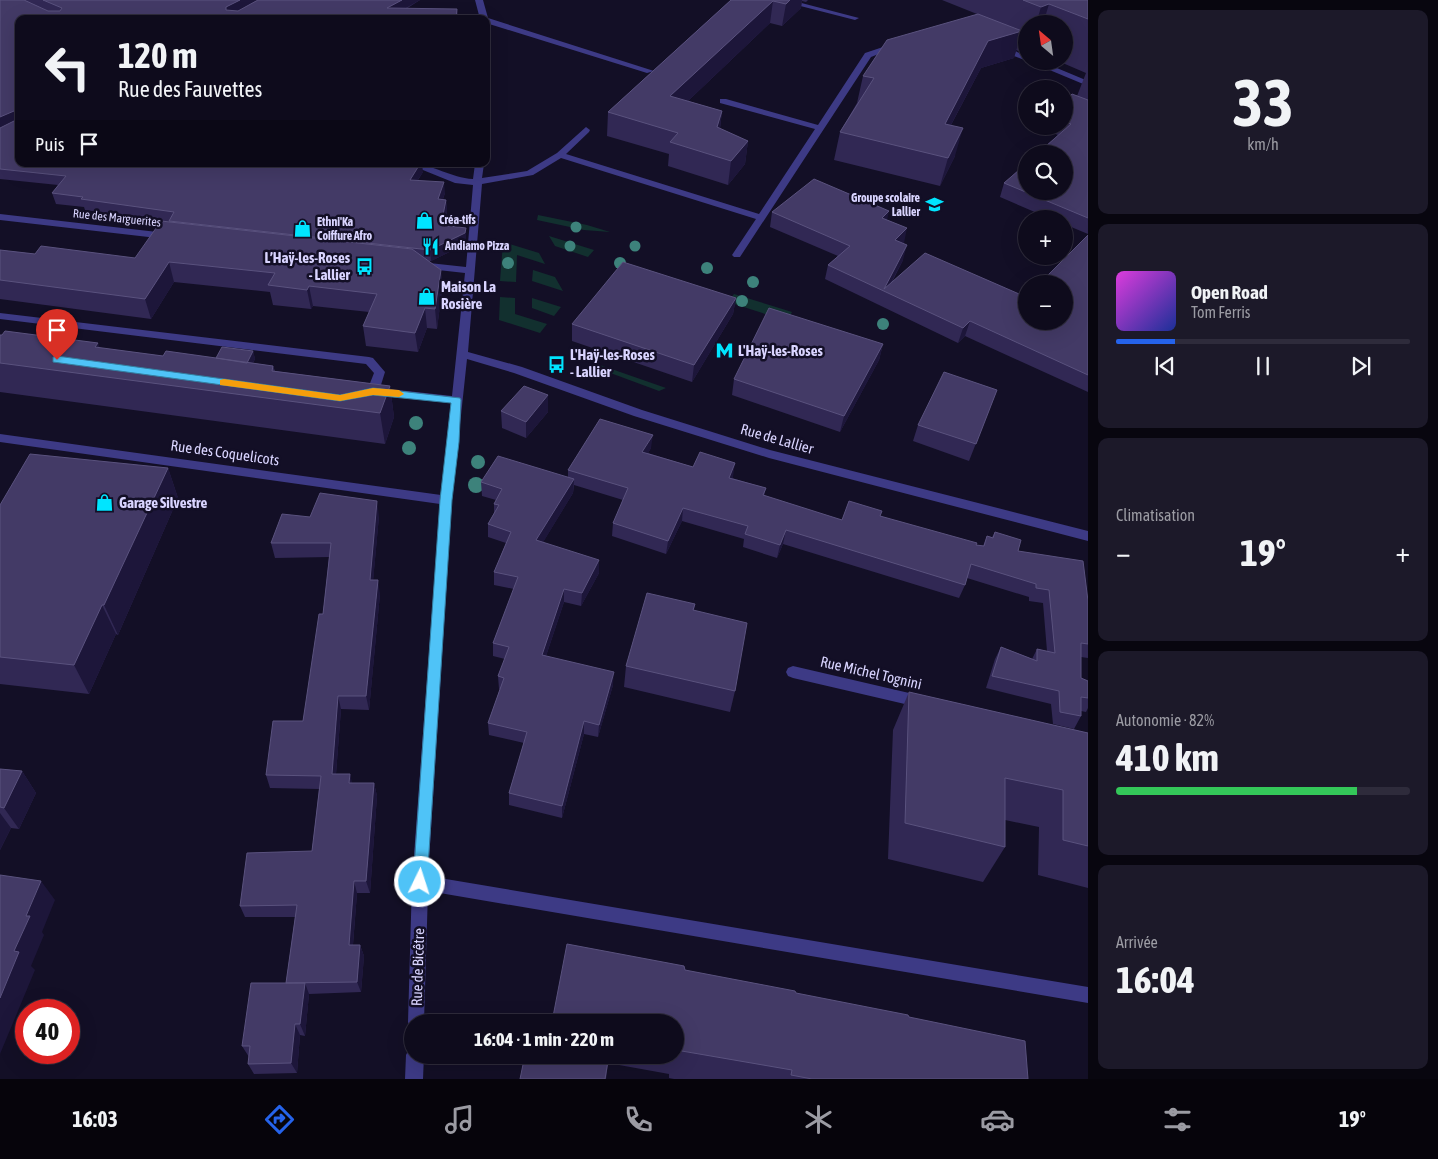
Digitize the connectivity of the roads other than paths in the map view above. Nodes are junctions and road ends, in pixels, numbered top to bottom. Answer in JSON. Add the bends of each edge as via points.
{"nodes":[{"id":1,"x":479,"y":0,"type":"edge"},
{"id":2,"x":781,"y":0,"type":"edge"},
{"id":3,"x":484,"y":15,"type":"edge"},
{"id":4,"x":855,"y":18,"type":"dead end"},
{"id":5,"x":490,"y":21,"type":"edge"},
{"id":6,"x":905,"y":43,"type":"edge"},
{"id":7,"x":993,"y":45,"type":"edge"},
{"id":8,"x":1018,"y":56,"type":"edge"},
{"id":9,"x":1054,"y":70,"type":"edge"},
{"id":10,"x":650,"y":71,"type":"edge"},
{"id":11,"x":1088,"y":84,"type":"edge"},
{"id":12,"x":723,"y":101,"type":"dead end"},
{"id":13,"x":820,"y":128,"type":"junction"},
{"id":14,"x":586,"y":130,"type":"dead end"},
{"id":15,"x":560,"y":155,"type":"junction"},
{"id":16,"x":423,"y":167,"type":"edge"},
{"id":17,"x":479,"y":167,"type":"edge"},
{"id":18,"x":478,"y":182,"type":"junction"},
{"id":19,"x":0,"y":217,"type":"edge"},
{"id":20,"x":761,"y":218,"type":"junction"},
{"id":21,"x":175,"y":237,"type":"edge"},
{"id":22,"x":737,"y":255,"type":"dead end"},
{"id":23,"x":410,"y":264,"type":"edge"},
{"id":24,"x":471,"y":271,"type":"junction"},
{"id":25,"x":0,"y":316,"type":"edge"},
{"id":26,"x":462,"y":354,"type":"junction"},
{"id":27,"x":456,"y":400,"type":"junction"},
{"id":28,"x":0,"y":438,"type":"edge"},
{"id":29,"x":446,"y":500,"type":"junction"},
{"id":30,"x":1088,"y":536,"type":"edge"},
{"id":31,"x":793,"y":672,"type":"dead end"},
{"id":32,"x":936,"y":705,"type":"edge"},
{"id":33,"x":420,"y":882,"type":"junction"},
{"id":34,"x":1088,"y":996,"type":"edge"},
{"id":35,"x":416,"y":1014,"type":"edge"},
{"id":36,"x":415,"y":1064,"type":"edge"},
{"id":37,"x":414,"y":1079,"type":"edge"}],
"edges":[{"from":1,"to":3,"type":"street"},
{"from":2,"to":4,"type":"street"},
{"from":5,"to":10,"type":"street"},
{"from":6,"to":13,"type":"street","via":[[868,55]]},
{"from":7,"to":8,"type":"street"},
{"from":9,"to":11,"type":"street"},
{"from":12,"to":13,"type":"street"},
{"from":13,"to":20,"type":"street"},
{"from":14,"to":15,"type":"street"},
{"from":15,"to":18,"type":"street","via":[[530,173]]},
{"from":15,"to":20,"type":"street"},
{"from":16,"to":18,"type":"street","via":[[458,181]]},
{"from":17,"to":18,"type":"street","name":"Rue de Bicêtre"},
{"from":18,"to":24,"type":"street","name":"Rue de Bicêtre"},
{"from":19,"to":21,"type":"street","name":"Rue des Marguerites"},
{"from":20,"to":22,"type":"street"},
{"from":23,"to":24,"type":"street"},
{"from":24,"to":26,"type":"street","name":"Rue de Bicêtre"},
{"from":25,"to":27,"type":"street","via":[[369,361],[380,372],[369,392]]},
{"from":26,"to":27,"type":"street","name":"Rue de Bicêtre"},
{"from":26,"to":30,"type":"street","name":"Rue de Lallier","via":[[769,454]]},
{"from":27,"to":29,"type":"street","name":"Rue de Bicêtre"},
{"from":28,"to":29,"type":"street","name":"Rue des Coquelicots"},
{"from":29,"to":33,"type":"street","name":"Rue de Bicêtre"},
{"from":31,"to":32,"type":"street","name":"Rue Michel Tognini"},
{"from":33,"to":34,"type":"street"},
{"from":33,"to":35,"type":"street","name":"Rue de Bicêtre"},
{"from":36,"to":37,"type":"street"}]}
